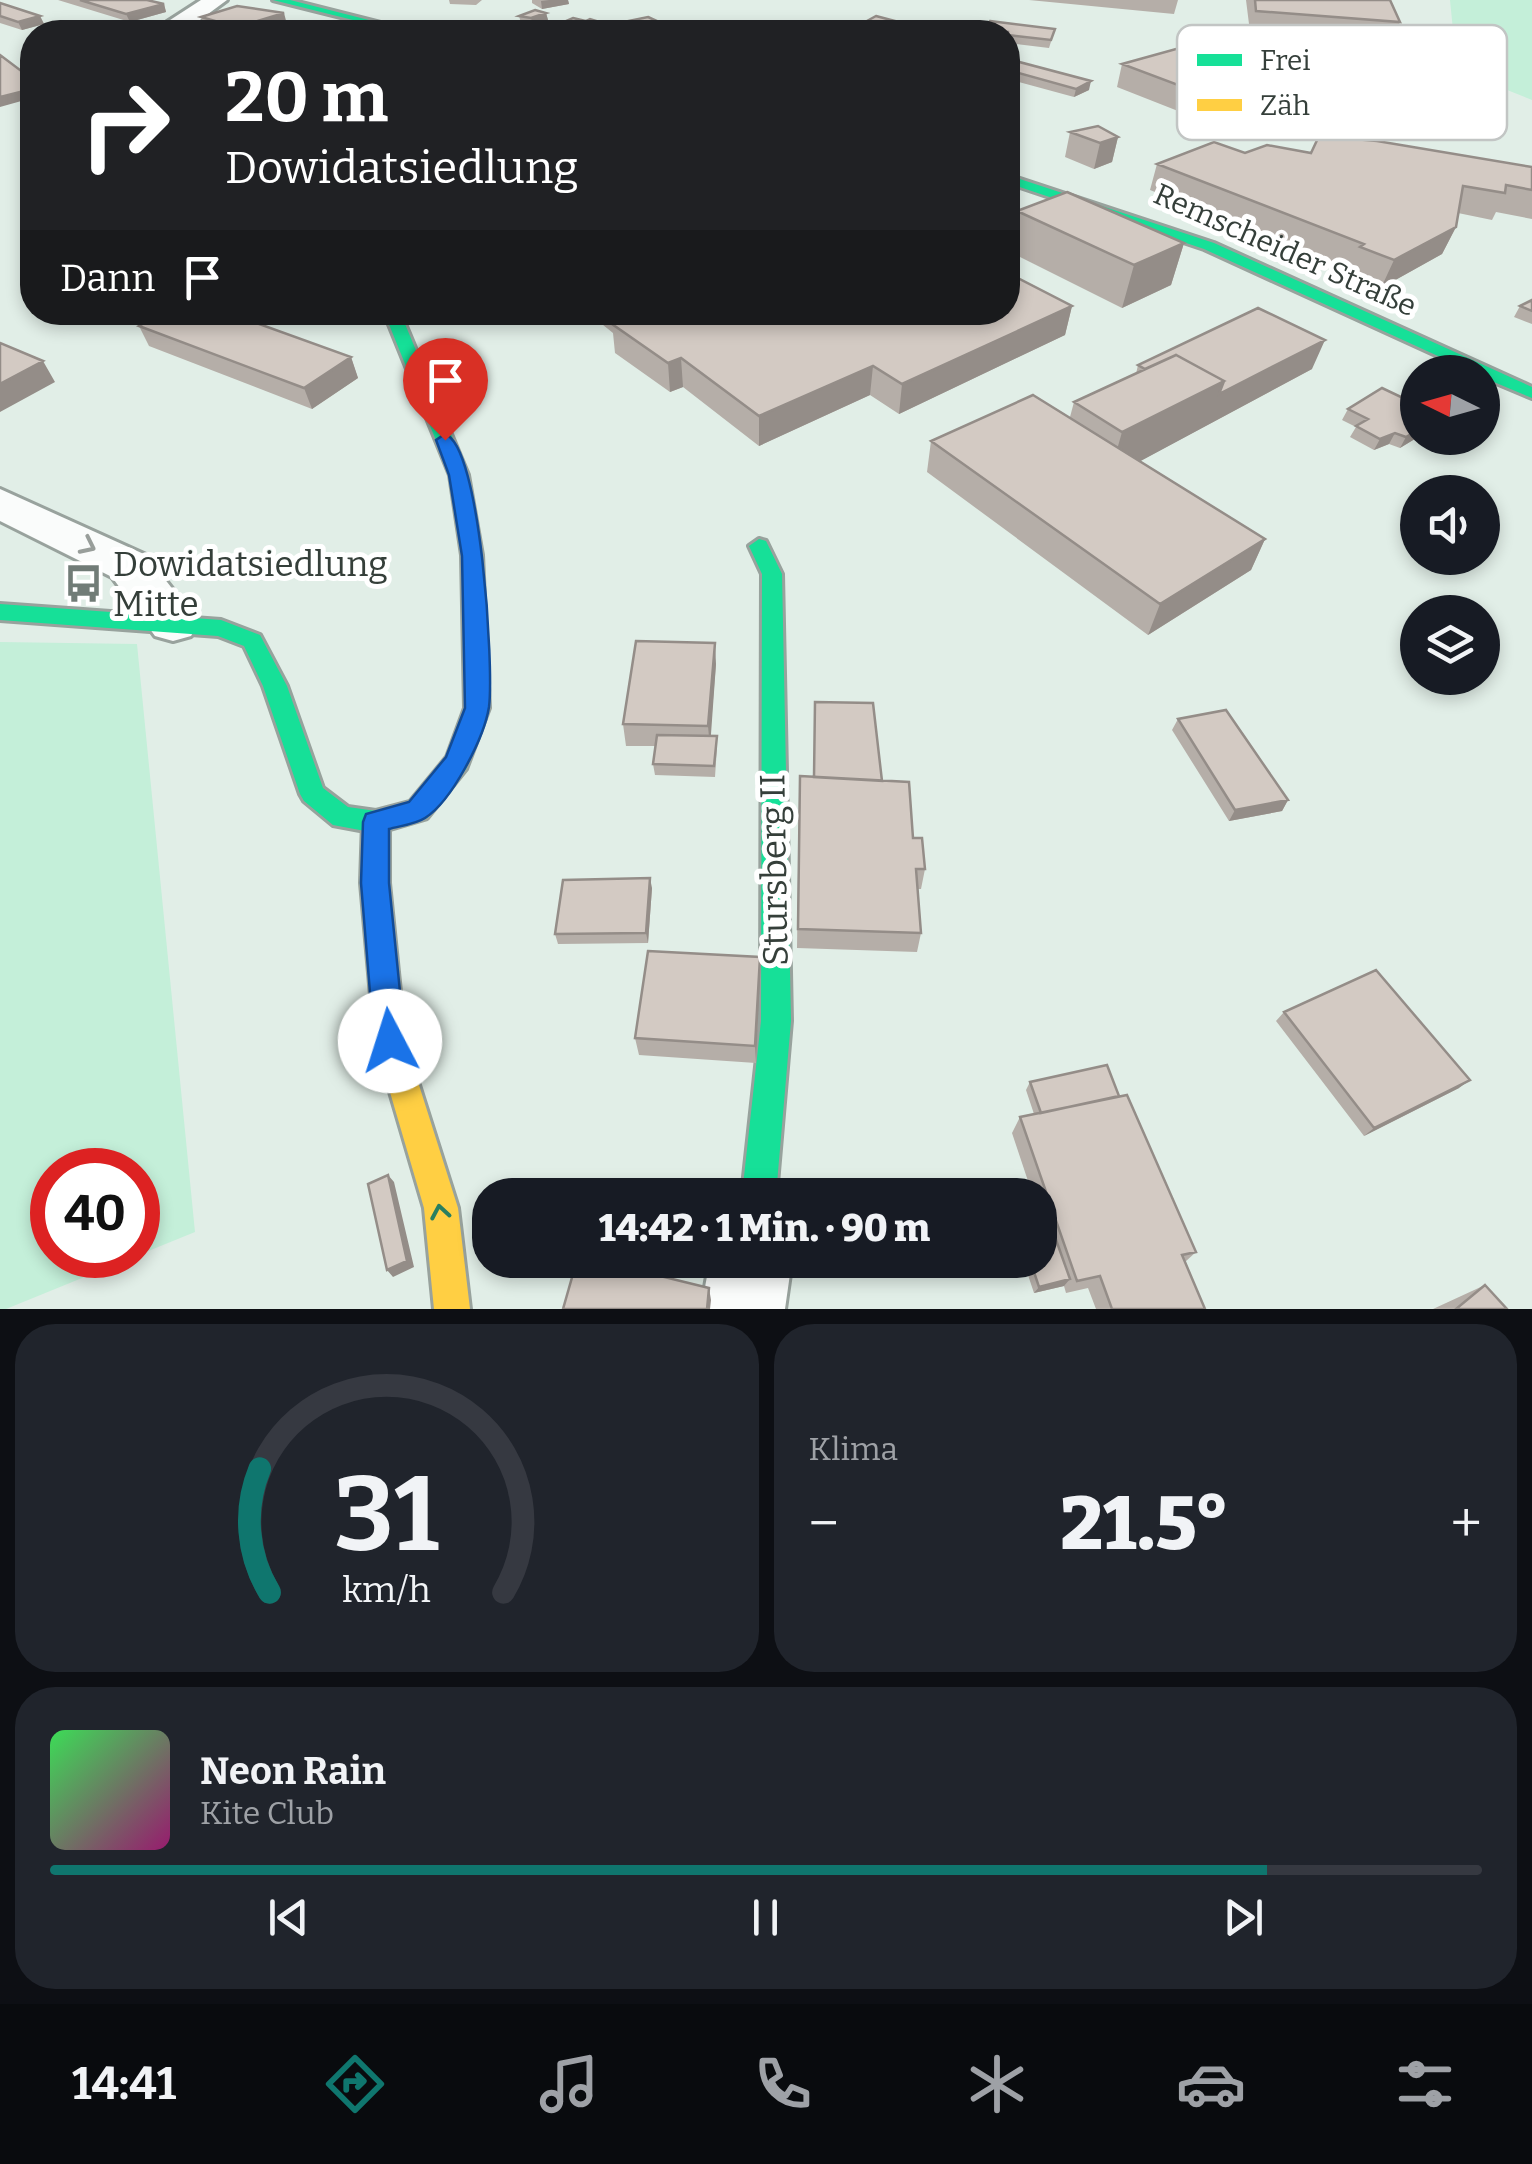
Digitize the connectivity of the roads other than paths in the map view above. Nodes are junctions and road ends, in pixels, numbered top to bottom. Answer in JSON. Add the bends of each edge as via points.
{"nodes":[{"id":1,"x":216,"y":0,"type":"edge"},
{"id":2,"x":278,"y":0,"type":"edge"},
{"id":3,"x":180,"y":20,"type":"edge"},
{"id":4,"x":361,"y":20,"type":"edge"},
{"id":5,"x":1020,"y":182,"type":"edge"},
{"id":6,"x":397,"y":325,"type":"edge"},
{"id":7,"x":1532,"y":392,"type":"edge"},
{"id":8,"x":0,"y":503,"type":"edge"},
{"id":9,"x":758,"y":546,"type":"dead end"},
{"id":10,"x":0,"y":612,"type":"edge"},
{"id":11,"x":173,"y":623,"type":"junction"},
{"id":12,"x":376,"y":822,"type":"junction"},
{"id":13,"x":761,"y":1178,"type":"edge"},
{"id":14,"x":748,"y":1278,"type":"edge"},
{"id":15,"x":452,"y":1309,"type":"edge"},
{"id":16,"x":743,"y":1309,"type":"edge"}],
"edges":[{"from":1,"to":3,"type":"street"},
{"from":2,"to":4,"type":"street"},
{"from":5,"to":7,"type":"street","name":"Remscheider Straße","via":[[1195,240]]},
{"from":6,"to":12,"type":"street","via":[[459,475],[472,556],[477,708],[457,762],[418,810]]},
{"from":8,"to":11,"type":"street","one_way":true,"via":[[128,566]]},
{"from":9,"to":13,"type":"street","name":"Stursberg II","via":[[772,574],[776,1021]]},
{"from":10,"to":11,"type":"street"},
{"from":11,"to":12,"type":"street","via":[[221,628],[252,641],[313,794],[342,817]]},
{"from":15,"to":12,"type":"street","one_way":true,"via":[[441,1208],[390,1041]]},
{"from":14,"to":16,"type":"street"}]}
